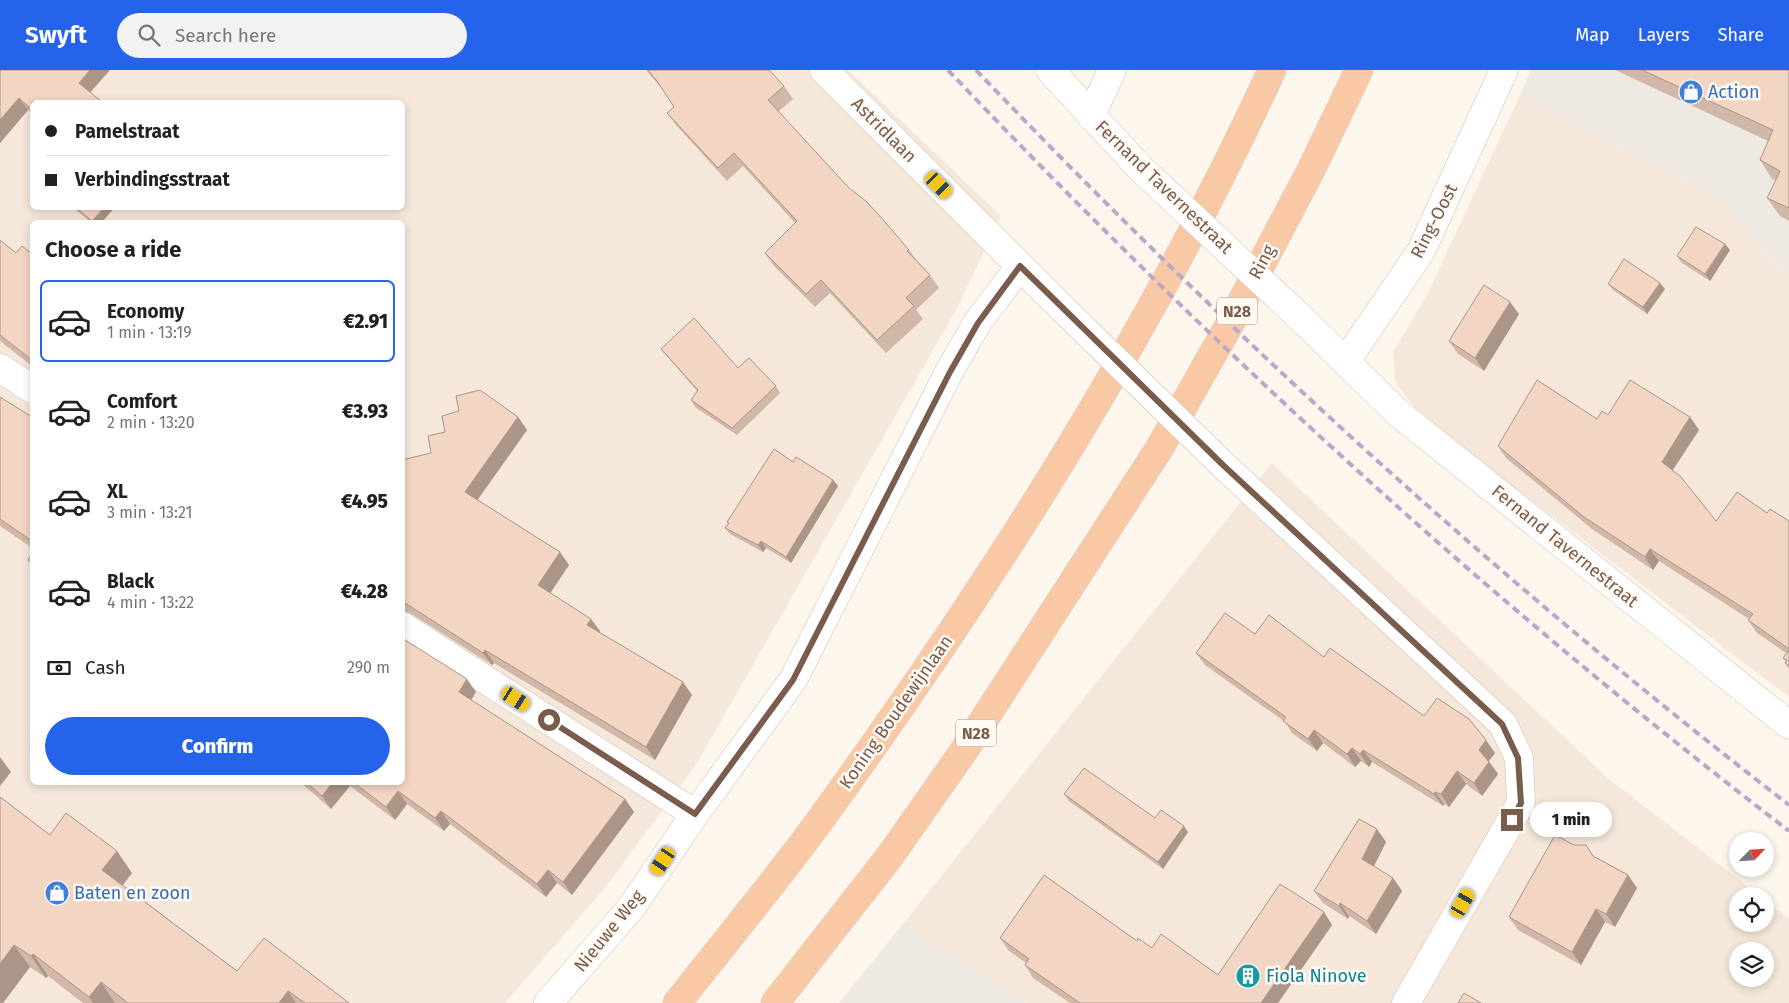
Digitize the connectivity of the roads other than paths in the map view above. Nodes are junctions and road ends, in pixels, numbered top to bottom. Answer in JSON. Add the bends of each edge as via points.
{"nodes":[{"id":1,"x":824,"y":70,"type":"edge"},
{"id":2,"x":1050,"y":70,"type":"edge"},
{"id":3,"x":1112,"y":70,"type":"edge"},
{"id":4,"x":1272,"y":70,"type":"edge"},
{"id":5,"x":1359,"y":70,"type":"edge"},
{"id":6,"x":1504,"y":70,"type":"edge"},
{"id":7,"x":1091,"y":116,"type":"junction"},
{"id":8,"x":1020,"y":266,"type":"junction"},
{"id":9,"x":1346,"y":361,"type":"junction"},
{"id":10,"x":0,"y":368,"type":"edge"},
{"id":11,"x":30,"y":388,"type":"edge"},
{"id":12,"x":405,"y":628,"type":"edge"},
{"id":13,"x":1789,"y":725,"type":"edge"},
{"id":14,"x":695,"y":814,"type":"junction"},
{"id":15,"x":548,"y":1003,"type":"edge"},
{"id":16,"x":677,"y":1003,"type":"edge"},
{"id":17,"x":775,"y":1003,"type":"edge"},
{"id":18,"x":1406,"y":1003,"type":"edge"}],
"edges":[{"from":1,"to":8,"type":"street","name":"Astridlaan"},
{"from":2,"to":7,"type":"street","name":"Fernand Tavernestraat"},
{"from":3,"to":7,"type":"street"},
{"from":4,"to":16,"type":"highway","name":"Koning Boudewijnlaan","via":[[1244,132],[1164,285],[986,581],[819,821]]},
{"from":5,"to":17,"type":"highway","name":"Ring","number":"N28","via":[[1232,320],[1158,450],[964,752],[890,856]]},
{"from":6,"to":9,"type":"street","name":"Ring-Oost","via":[[1420,251]]},
{"from":7,"to":9,"type":"street","name":"Fernand Tavernestraat","bridge":true,"via":[[1140,168]]},
{"from":8,"to":14,"type":"street","name":"Nieuwe Weg","via":[[978,323],[950,372],[793,680]]},
{"from":8,"to":18,"type":"street","name":"Astridlaan","bridge":true,"via":[[1223,465],[1502,724],[1518,758],[1521,803]]},
{"from":9,"to":13,"type":"street","name":"Fernand Tavernestraat","via":[[1398,413]]},
{"from":10,"to":11,"type":"street"},
{"from":12,"to":14,"type":"street"},
{"from":14,"to":15,"type":"street","name":"Nieuwe Weg","via":[[631,908]]}]}
